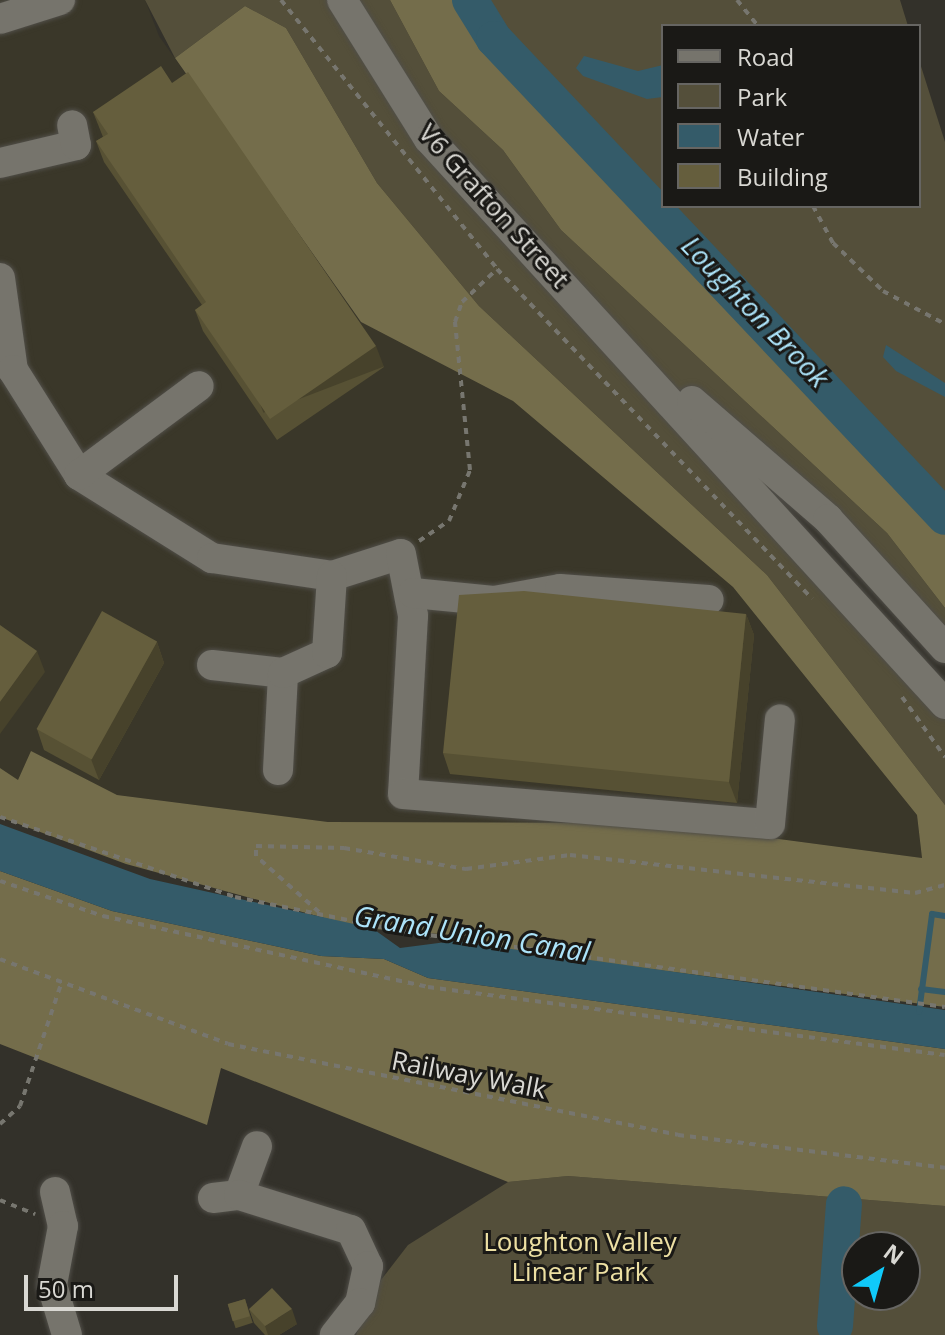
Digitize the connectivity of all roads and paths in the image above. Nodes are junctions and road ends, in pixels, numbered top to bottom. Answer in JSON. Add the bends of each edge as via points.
{"nodes":[{"id":1,"x":60,"y":0,"type":"edge"},
{"id":2,"x":281,"y":0,"type":"edge"},
{"id":3,"x":342,"y":0,"type":"edge"},
{"id":4,"x":737,"y":0,"type":"edge"},
{"id":5,"x":0,"y":19,"type":"edge"},
{"id":6,"x":756,"y":24,"type":"edge"},
{"id":7,"x":72,"y":125,"type":"dead end"},
{"id":8,"x":0,"y":163,"type":"edge"},
{"id":9,"x":814,"y":208,"type":"edge"},
{"id":10,"x":497,"y":269,"type":"junction"},
{"id":11,"x":0,"y":278,"type":"edge"},
{"id":12,"x":945,"y":324,"type":"edge"},
{"id":13,"x":637,"y":358,"type":"junction"},
{"id":14,"x":6,"y":375,"type":"edge"},
{"id":15,"x":199,"y":386,"type":"dead end"},
{"id":16,"x":79,"y":475,"type":"junction"},
{"id":17,"x":401,"y":554,"type":"junction"},
{"id":18,"x":332,"y":576,"type":"junction"},
{"id":19,"x":413,"y":593,"type":"junction"},
{"id":20,"x":709,"y":600,"type":"dead end"},
{"id":21,"x":824,"y":611,"type":"dead end"},
{"id":22,"x":945,"y":648,"type":"edge"},
{"id":23,"x":212,"y":665,"type":"dead end"},
{"id":24,"x":283,"y":673,"type":"junction"},
{"id":25,"x":899,"y":693,"type":"dead end"},
{"id":26,"x":945,"y":704,"type":"edge"},
{"id":27,"x":780,"y":719,"type":"dead end"},
{"id":28,"x":945,"y":757,"type":"edge"},
{"id":29,"x":278,"y":770,"type":"dead end"},
{"id":30,"x":0,"y":817,"type":"edge"},
{"id":31,"x":0,"y":881,"type":"edge"},
{"id":32,"x":945,"y":885,"type":"edge"},
{"id":33,"x":321,"y":914,"type":"junction"},
{"id":34,"x":0,"y":959,"type":"edge"},
{"id":35,"x":61,"y":984,"type":"junction"},
{"id":36,"x":945,"y":1007,"type":"edge"},
{"id":37,"x":945,"y":1055,"type":"edge"},
{"id":38,"x":0,"y":1124,"type":"edge"},
{"id":39,"x":257,"y":1146,"type":"dead end"},
{"id":40,"x":945,"y":1168,"type":"edge"},
{"id":41,"x":55,"y":1192,"type":"dead end"},
{"id":42,"x":0,"y":1200,"type":"edge"},
{"id":43,"x":63,"y":1226,"type":"junction"},
{"id":44,"x":67,"y":1335,"type":"edge"},
{"id":45,"x":335,"y":1335,"type":"edge"}],
"edges":[{"from":1,"to":5,"type":"street"},
{"from":2,"to":10,"type":"path"},
{"from":3,"to":13,"type":"street","name":"V6 Grafton Street","via":[[429,139]]},
{"from":4,"to":6,"type":"path"},
{"from":7,"to":8,"type":"street","via":[[76,145]]},
{"from":9,"to":12,"type":"path","via":[[833,243],[883,291]]},
{"from":10,"to":17,"type":"path","via":[[462,302],[455,322],[470,470],[461,498],[449,521]]},
{"from":10,"to":21,"type":"path"},
{"from":11,"to":14,"type":"street"},
{"from":13,"to":22,"type":"street","name":"V6 Grafton Street","via":[[828,519]]},
{"from":13,"to":26,"type":"street","name":"V6 Grafton Street"},
{"from":14,"to":16,"type":"street"},
{"from":15,"to":16,"type":"street"},
{"from":16,"to":18,"type":"street","via":[[212,558]]},
{"from":17,"to":18,"type":"street"},
{"from":17,"to":19,"type":"street"},
{"from":18,"to":24,"type":"street","via":[[327,653]]},
{"from":19,"to":20,"type":"street","via":[[494,601],[560,589]]},
{"from":19,"to":27,"type":"street","via":[[403,794],[770,824]]},
{"from":23,"to":24,"type":"street"},
{"from":24,"to":29,"type":"street"},
{"from":25,"to":28,"type":"path"},
{"from":30,"to":33,"type":"path","via":[[154,872]]},
{"from":31,"to":37,"type":"path","via":[[103,916],[428,987]]},
{"from":32,"to":33,"type":"path","via":[[915,893],[570,855],[466,869],[344,848],[256,846],[256,856]]},
{"from":33,"to":36,"type":"path","via":[[407,932]]},
{"from":34,"to":35,"type":"path","name":"Railway Walk"},
{"from":35,"to":38,"type":"path","via":[[20,1106]]},
{"from":35,"to":40,"type":"path","name":"Railway Walk","via":[[228,1044],[678,1135]]},
{"from":39,"to":45,"type":"street","via":[[226,1197],[351,1230],[364,1247],[368,1266],[360,1303]]},
{"from":41,"to":43,"type":"street"},
{"from":42,"to":43,"type":"path"},
{"from":43,"to":44,"type":"street","via":[[52,1285]]}]}
